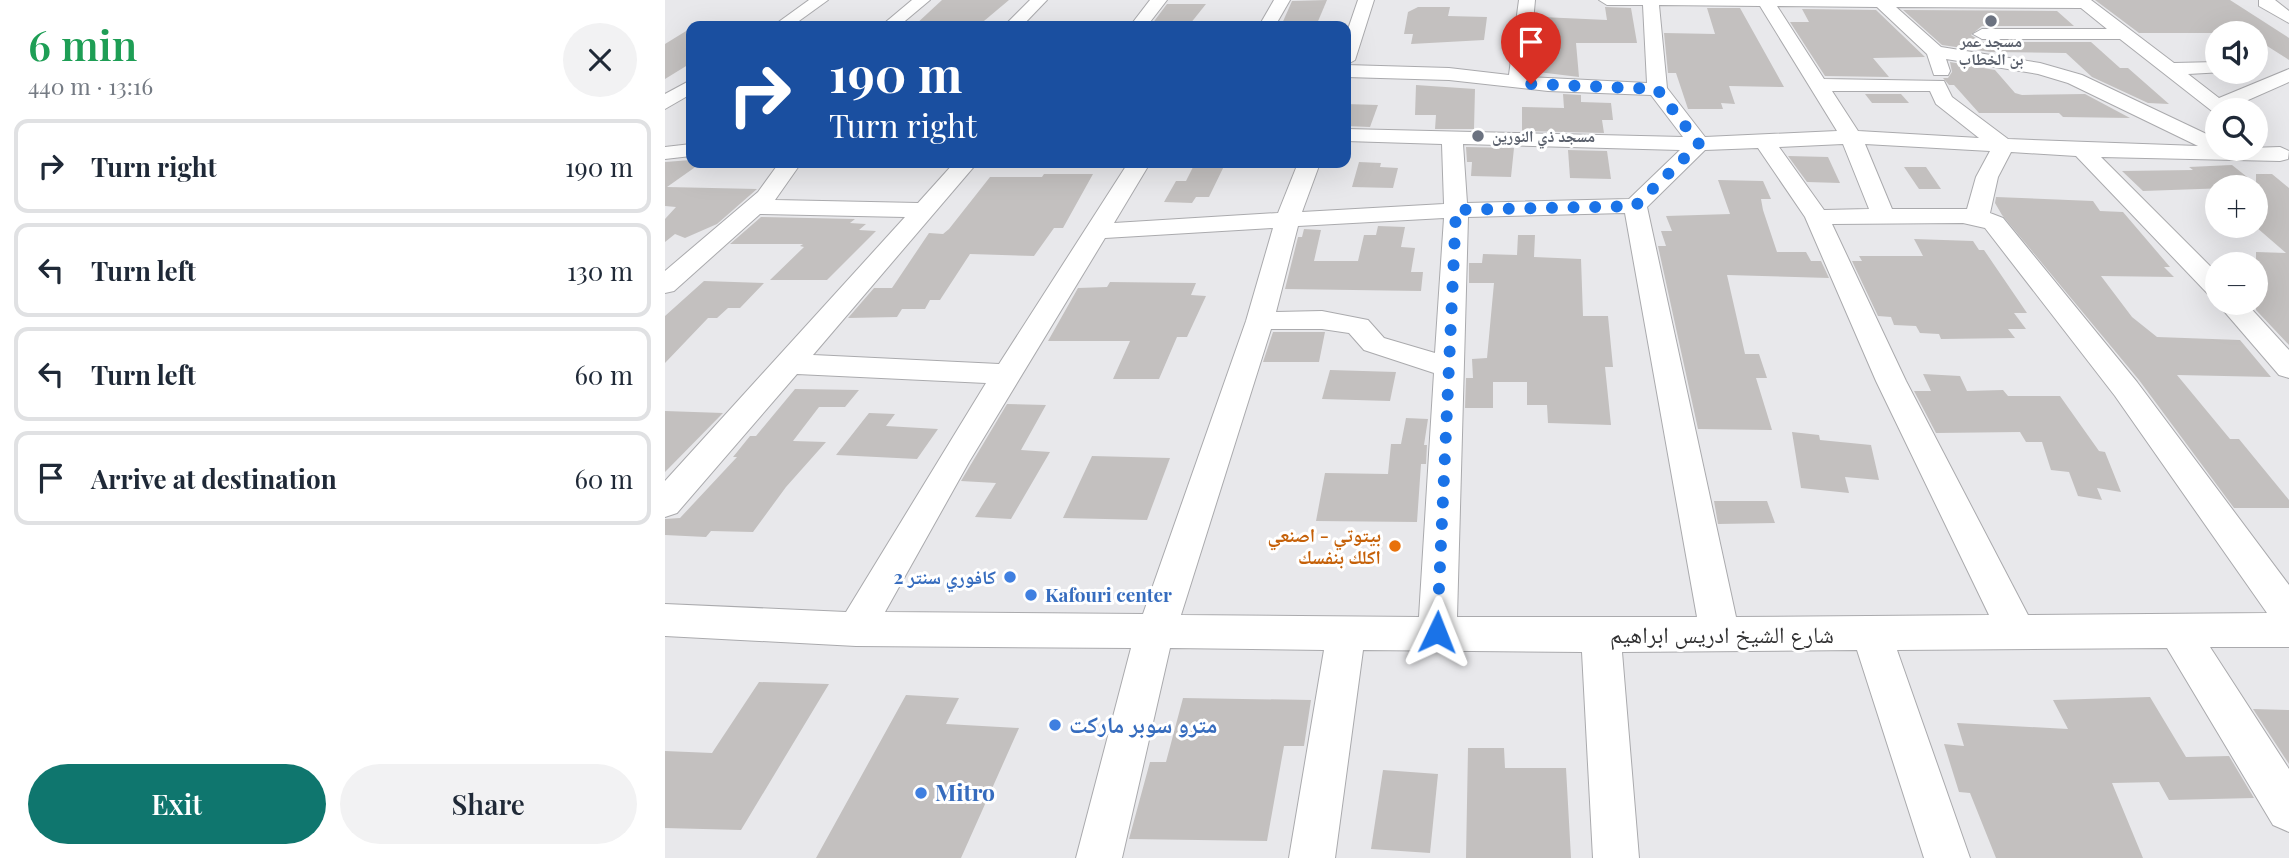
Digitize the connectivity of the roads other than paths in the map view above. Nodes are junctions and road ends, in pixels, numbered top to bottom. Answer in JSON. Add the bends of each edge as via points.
{"nodes":[{"id":1,"x":820,"y":0,"type":"edge"},
{"id":2,"x":922,"y":0,"type":"edge"},
{"id":3,"x":1039,"y":0,"type":"edge"},
{"id":4,"x":1159,"y":0,"type":"edge"},
{"id":5,"x":1282,"y":0,"type":"edge"},
{"id":6,"x":1366,"y":0,"type":"edge"},
{"id":7,"x":1527,"y":0,"type":"edge"},
{"id":8,"x":1607,"y":0,"type":"edge"},
{"id":9,"x":1651,"y":1,"type":"edge"},
{"id":10,"x":1766,"y":2,"type":"junction"},
{"id":11,"x":1882,"y":2,"type":"edge"},
{"id":12,"x":2083,"y":2,"type":"edge"},
{"id":13,"x":2289,"y":2,"type":"edge"},
{"id":14,"x":2289,"y":18,"type":"edge"},
{"id":15,"x":788,"y":21,"type":"edge"},
{"id":16,"x":895,"y":21,"type":"edge"},
{"id":17,"x":1017,"y":21,"type":"edge"},
{"id":18,"x":1141,"y":21,"type":"edge"},
{"id":19,"x":1270,"y":21,"type":"edge"},
{"id":20,"x":1982,"y":34,"type":"dead end"},
{"id":21,"x":2123,"y":34,"type":"junction"},
{"id":22,"x":1351,"y":46,"type":"edge"},
{"id":23,"x":1935,"y":52,"type":"junction"},
{"id":24,"x":2205,"y":68,"type":"edge"},
{"id":25,"x":2268,"y":68,"type":"edge"},
{"id":26,"x":2289,"y":68,"type":"edge"},
{"id":27,"x":2168,"y":69,"type":"junction"},
{"id":28,"x":1351,"y":71,"type":"edge"},
{"id":29,"x":2289,"y":75,"type":"edge"},
{"id":30,"x":1518,"y":82,"type":"junction"},
{"id":31,"x":1820,"y":85,"type":"junction"},
{"id":32,"x":1937,"y":85,"type":"junction"},
{"id":33,"x":686,"y":89,"type":"edge"},
{"id":34,"x":1657,"y":89,"type":"junction"},
{"id":35,"x":2206,"y":98,"type":"edge"},
{"id":36,"x":2240,"y":98,"type":"edge"},
{"id":37,"x":665,"y":103,"type":"edge"},
{"id":38,"x":1351,"y":135,"type":"edge"},
{"id":39,"x":1851,"y":137,"type":"junction"},
{"id":40,"x":1452,"y":138,"type":"junction"},
{"id":41,"x":1763,"y":140,"type":"junction"},
{"id":42,"x":2205,"y":141,"type":"edge"},
{"id":43,"x":1699,"y":144,"type":"junction"},
{"id":44,"x":2003,"y":146,"type":"junction"},
{"id":45,"x":2082,"y":150,"type":"junction"},
{"id":46,"x":2205,"y":150,"type":"edge"},
{"id":47,"x":686,"y":151,"type":"edge"},
{"id":48,"x":665,"y":153,"type":"edge"},
{"id":49,"x":786,"y":168,"type":"edge"},
{"id":50,"x":962,"y":168,"type":"edge"},
{"id":51,"x":1136,"y":168,"type":"edge"},
{"id":52,"x":1307,"y":168,"type":"edge"},
{"id":53,"x":1635,"y":206,"type":"junction"},
{"id":54,"x":754,"y":207,"type":"junction"},
{"id":55,"x":927,"y":210,"type":"junction"},
{"id":56,"x":1456,"y":210,"type":"junction"},
{"id":57,"x":1883,"y":216,"type":"junction"},
{"id":58,"x":1817,"y":217,"type":"junction"},
{"id":59,"x":1977,"y":217,"type":"junction"},
{"id":60,"x":1288,"y":218,"type":"junction"},
{"id":61,"x":1096,"y":231,"type":"junction"},
{"id":62,"x":2205,"y":276,"type":"edge"},
{"id":63,"x":665,"y":285,"type":"edge"},
{"id":64,"x":2242,"y":315,"type":"edge"},
{"id":65,"x":1260,"y":321,"type":"junction"},
{"id":66,"x":792,"y":364,"type":"junction"},
{"id":67,"x":1447,"y":367,"type":"junction"},
{"id":68,"x":2289,"y":368,"type":"edge"},
{"id":69,"x":1007,"y":374,"type":"junction"},
{"id":70,"x":665,"y":504,"type":"edge"},
{"id":71,"x":2289,"y":614,"type":"edge"},
{"id":72,"x":665,"y":620,"type":"edge"},
{"id":73,"x":856,"y":629,"type":"junction"},
{"id":74,"x":1155,"y":629,"type":"junction"},
{"id":75,"x":2177,"y":629,"type":"junction"},
{"id":76,"x":2289,"y":630,"type":"edge"},
{"id":77,"x":1437,"y":632,"type":"junction"},
{"id":78,"x":2017,"y":632,"type":"junction"},
{"id":79,"x":1346,"y":633,"type":"junction"},
{"id":80,"x":1601,"y":635,"type":"junction"},
{"id":81,"x":1720,"y":635,"type":"junction"},
{"id":82,"x":1872,"y":635,"type":"junction"},
{"id":83,"x":2289,"y":809,"type":"edge"},
{"id":84,"x":1098,"y":858,"type":"edge"},
{"id":85,"x":1312,"y":858,"type":"edge"},
{"id":86,"x":1616,"y":858,"type":"edge"},
{"id":87,"x":1947,"y":858,"type":"edge"}],
"edges":[{"from":1,"to":15,"type":"street"},
{"from":2,"to":16,"type":"street"},
{"from":3,"to":17,"type":"street"},
{"from":4,"to":18,"type":"street"},
{"from":5,"to":19,"type":"street"},
{"from":6,"to":22,"type":"street"},
{"from":7,"to":30,"type":"street"},
{"from":8,"to":9,"type":"street"},
{"from":9,"to":10,"type":"street"},
{"from":9,"to":34,"type":"street"},
{"from":10,"to":11,"type":"street"},
{"from":10,"to":31,"type":"street"},
{"from":11,"to":12,"type":"street"},
{"from":11,"to":23,"type":"street"},
{"from":12,"to":21,"type":"street"},
{"from":13,"to":14,"type":"street","via":[[2265,4]]},
{"from":20,"to":21,"type":"street"},
{"from":21,"to":27,"type":"street"},
{"from":23,"to":32,"type":"street","via":[[1942,75]]},
{"from":23,"to":42,"type":"street","via":[[2075,79]]},
{"from":24,"to":27,"type":"street"},
{"from":25,"to":26,"type":"street"},
{"from":27,"to":35,"type":"street"},
{"from":28,"to":30,"type":"street","via":[[1449,74]]},
{"from":29,"to":36,"type":"street"},
{"from":30,"to":34,"type":"street"},
{"from":31,"to":32,"type":"street"},
{"from":31,"to":39,"type":"street"},
{"from":32,"to":44,"type":"street","via":[[1943,100]]},
{"from":33,"to":37,"type":"street"},
{"from":34,"to":43,"type":"street"},
{"from":38,"to":40,"type":"street"},
{"from":39,"to":41,"type":"street"},
{"from":39,"to":44,"type":"street"},
{"from":39,"to":57,"type":"street"},
{"from":40,"to":43,"type":"street"},
{"from":40,"to":56,"type":"street"},
{"from":41,"to":43,"type":"street"},
{"from":41,"to":58,"type":"street"},
{"from":43,"to":53,"type":"street"},
{"from":44,"to":45,"type":"street"},
{"from":44,"to":59,"type":"street","via":[[1987,177]]},
{"from":45,"to":46,"type":"street"},
{"from":45,"to":62,"type":"street"},
{"from":47,"to":48,"type":"street"},
{"from":49,"to":54,"type":"street"},
{"from":50,"to":55,"type":"street"},
{"from":51,"to":61,"type":"street"},
{"from":52,"to":60,"type":"street"},
{"from":53,"to":56,"type":"street"},
{"from":53,"to":81,"type":"street"},
{"from":54,"to":55,"type":"street"},
{"from":54,"to":63,"type":"street"},
{"from":55,"to":66,"type":"street"},
{"from":56,"to":60,"type":"street"},
{"from":56,"to":67,"type":"street"},
{"from":57,"to":58,"type":"street"},
{"from":57,"to":59,"type":"street"},
{"from":58,"to":78,"type":"street","via":[[1891,381]]},
{"from":59,"to":71,"type":"street","via":[[1994,223],[2126,389]]},
{"from":60,"to":61,"type":"street"},
{"from":60,"to":65,"type":"street"},
{"from":61,"to":69,"type":"street"},
{"from":64,"to":68,"type":"street"},
{"from":65,"to":67,"type":"street","via":[[1322,320],[1358,326],[1374,344]]},
{"from":65,"to":74,"type":"street"},
{"from":66,"to":69,"type":"street"},
{"from":66,"to":70,"type":"street"},
{"from":67,"to":77,"type":"street"},
{"from":69,"to":73,"type":"street"},
{"from":72,"to":73,"type":"street","name":"شارع الشيخ ادريس ابراهيم"},
{"from":73,"to":74,"type":"street","name":"شارع الشيخ ادريس ابراهيم"},
{"from":74,"to":79,"type":"street","name":"شارع الشيخ ادريس ابراهيم"},
{"from":74,"to":84,"type":"street"},
{"from":75,"to":76,"type":"street","name":"شارع الشيخ ادريس ابراهيم"},
{"from":75,"to":78,"type":"street","name":"شارع الشيخ ادريس ابراهيم"},
{"from":75,"to":83,"type":"street"},
{"from":77,"to":79,"type":"street","name":"شارع الشيخ ادريس ابراهيم"},
{"from":77,"to":80,"type":"street","name":"شارع الشيخ ادريس ابراهيم"},
{"from":78,"to":82,"type":"street","name":"شارع الشيخ ادريس ابراهيم"},
{"from":79,"to":85,"type":"street"},
{"from":80,"to":81,"type":"street","name":"شارع الشيخ ادريس ابراهيم"},
{"from":80,"to":86,"type":"street"},
{"from":81,"to":82,"type":"street","name":"شارع الشيخ ادريس ابراهيم"},
{"from":82,"to":87,"type":"street"}]}
